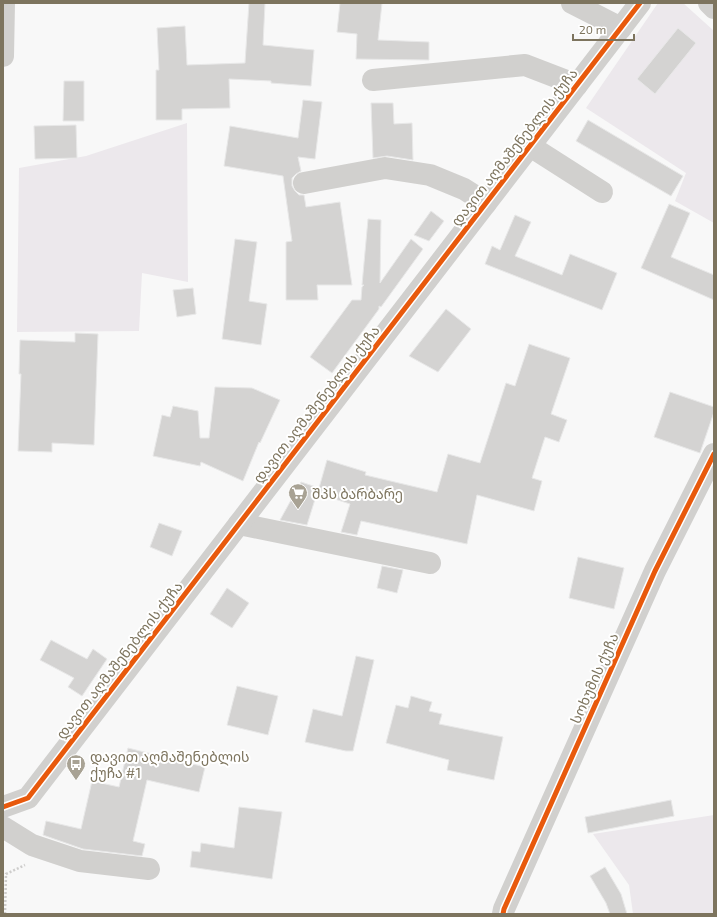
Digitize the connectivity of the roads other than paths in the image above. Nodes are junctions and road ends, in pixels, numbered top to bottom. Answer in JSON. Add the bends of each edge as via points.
{"nodes":[{"id":1,"x":4,"y":3,"type":"edge"},
{"id":2,"x":572,"y":3,"type":"edge"},
{"id":3,"x":640,"y":3,"type":"edge"},
{"id":4,"x":709,"y":3,"type":"edge"},
{"id":5,"x":714,"y":8,"type":"edge"},
{"id":6,"x":621,"y":28,"type":"junction"},
{"id":7,"x":3,"y":56,"type":"edge"},
{"id":8,"x":373,"y":80,"type":"dead end"},
{"id":9,"x":577,"y":85,"type":"junction"},
{"id":10,"x":530,"y":146,"type":"junction"},
{"id":11,"x":304,"y":184,"type":"dead end"},
{"id":12,"x":602,"y":192,"type":"dead end"},
{"id":13,"x":486,"y":203,"type":"junction"},
{"id":14,"x":714,"y":454,"type":"edge"},
{"id":15,"x":239,"y":524,"type":"junction"},
{"id":16,"x":430,"y":563,"type":"dead end"},
{"id":17,"x":3,"y":807,"type":"edge"},
{"id":18,"x":3,"y":827,"type":"edge"},
{"id":19,"x":149,"y":869,"type":"dead end"},
{"id":20,"x":503,"y":914,"type":"edge"}],
"edges":[{"from":1,"to":7,"type":"street"},
{"from":2,"to":6,"type":"street"},
{"from":3,"to":6,"type":"street","name":"დავით აღმაშენებლის ქუჩა"},
{"from":4,"to":5,"type":"street"},
{"from":6,"to":9,"type":"street","name":"დავით აღმაშენებლის ქუჩა"},
{"from":8,"to":9,"type":"street","via":[[525,65]]},
{"from":9,"to":10,"type":"street","name":"დავით აღმაშენებლის ქუჩა"},
{"from":10,"to":12,"type":"street"},
{"from":10,"to":13,"type":"street","name":"დავით აღმაშენებლის ქუჩა"},
{"from":11,"to":13,"type":"street","via":[[385,168],[430,175],[464,189]]},
{"from":13,"to":15,"type":"street","name":"დავით აღმაშენებლის ქუჩა"},
{"from":14,"to":20,"type":"street","name":"სოხუმის ქუჩა","via":[[655,571]]},
{"from":15,"to":16,"type":"street"},
{"from":15,"to":17,"type":"street","name":"დავით აღმაშენებლის ქუჩა","via":[[28,798]]},
{"from":18,"to":19,"type":"street","via":[[32,845],[80,861]]}]}
